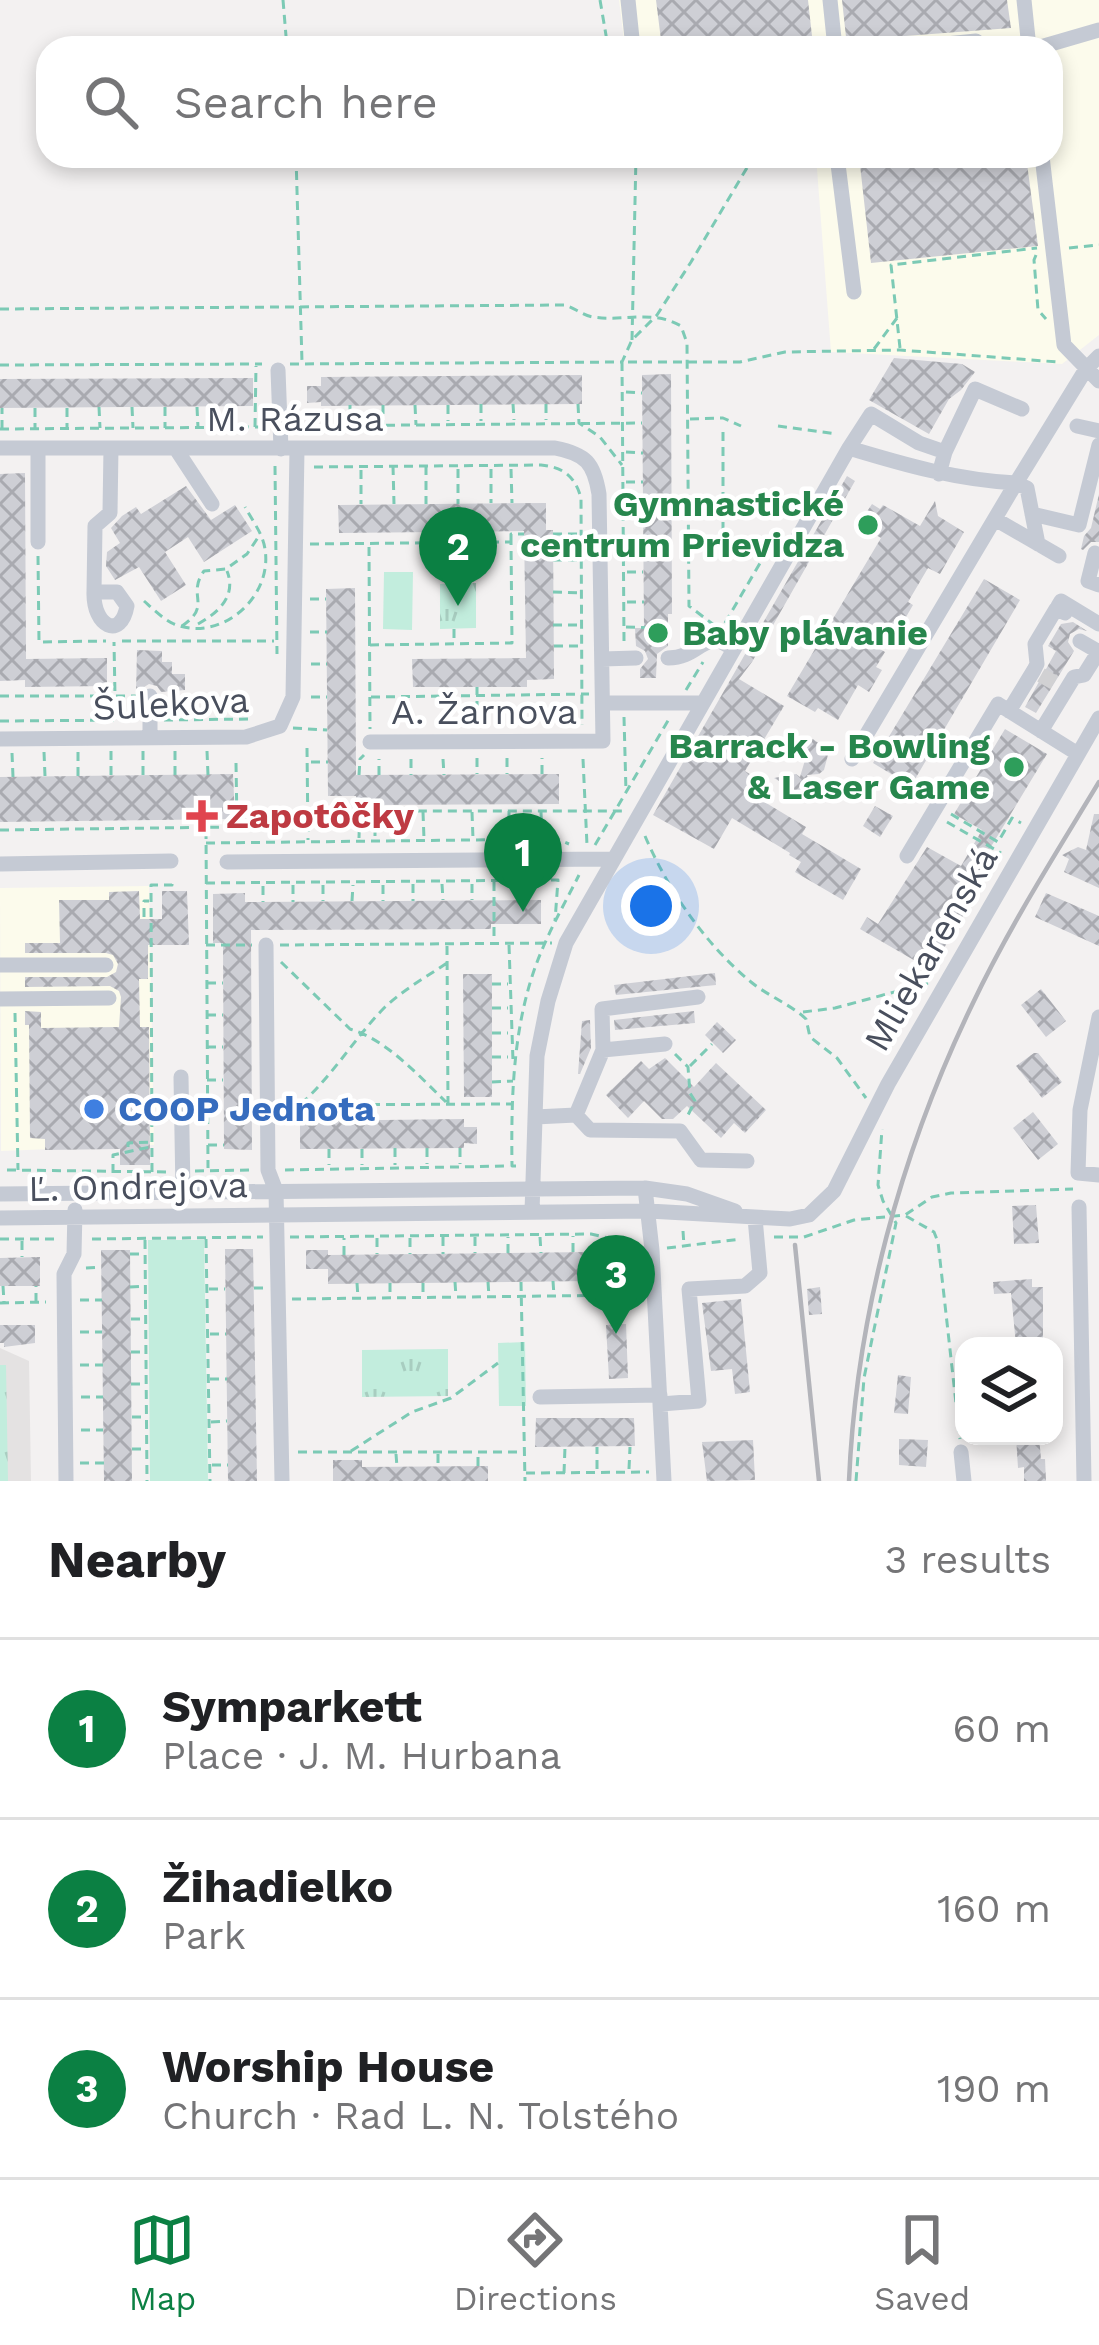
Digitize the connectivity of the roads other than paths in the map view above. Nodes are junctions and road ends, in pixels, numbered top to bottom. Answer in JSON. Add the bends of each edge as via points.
{"nodes":[{"id":1,"x":628,"y":0,"type":"edge"},
{"id":2,"x":830,"y":0,"type":"edge"},
{"id":3,"x":1024,"y":0,"type":"edge"},
{"id":4,"x":1099,"y":30,"type":"edge"},
{"id":5,"x":632,"y":36,"type":"edge"},
{"id":6,"x":834,"y":36,"type":"edge"},
{"id":7,"x":1031,"y":36,"type":"edge"},
{"id":8,"x":1063,"y":40,"type":"edge"},
{"id":9,"x":838,"y":168,"type":"edge"},
{"id":10,"x":1043,"y":168,"type":"edge"},
{"id":11,"x":854,"y":292,"type":"dead end"},
{"id":12,"x":1099,"y":356,"type":"edge"},
{"id":13,"x":278,"y":370,"type":"dead end"},
{"id":14,"x":1093,"y":375,"type":"edge"},
{"id":15,"x":1022,"y":410,"type":"dead end"},
{"id":16,"x":1077,"y":425,"type":"dead end"},
{"id":17,"x":1099,"y":431,"type":"edge"},
{"id":18,"x":853,"y":442,"type":"junction"},
{"id":19,"x":1099,"y":445,"type":"edge"},
{"id":20,"x":0,"y":448,"type":"edge"},
{"id":21,"x":38,"y":448,"type":"junction"},
{"id":22,"x":111,"y":448,"type":"junction"},
{"id":23,"x":176,"y":449,"type":"junction"},
{"id":24,"x":282,"y":452,"type":"junction"},
{"id":25,"x":945,"y":452,"type":"junction"},
{"id":26,"x":586,"y":460,"type":"joint"},
{"id":27,"x":939,"y":474,"type":"junction"},
{"id":28,"x":1016,"y":483,"type":"junction"},
{"id":29,"x":212,"y":504,"type":"dead end"},
{"id":30,"x":1032,"y":514,"type":"junction"},
{"id":31,"x":995,"y":519,"type":"junction"},
{"id":32,"x":38,"y":542,"type":"dead end"},
{"id":33,"x":1038,"y":544,"type":"junction"},
{"id":34,"x":1095,"y":553,"type":"dead end"},
{"id":35,"x":1059,"y":556,"type":"dead end"},
{"id":36,"x":1099,"y":585,"type":"edge"},
{"id":37,"x":94,"y":592,"type":"dead end"},
{"id":38,"x":1092,"y":631,"type":"edge"},
{"id":39,"x":734,"y":649,"type":"junction"},
{"id":40,"x":1099,"y":652,"type":"edge"},
{"id":41,"x":676,"y":657,"type":"dead end"},
{"id":42,"x":602,"y":658,"type":"junction"},
{"id":43,"x":630,"y":658,"type":"road end"},
{"id":44,"x":1049,"y":679,"type":"junction"},
{"id":45,"x":150,"y":696,"type":"road end"},
{"id":46,"x":603,"y":699,"type":"junction"},
{"id":47,"x":702,"y":703,"type":"junction"},
{"id":48,"x":1009,"y":711,"type":"junction"},
{"id":49,"x":1099,"y":718,"type":"edge"},
{"id":50,"x":1041,"y":731,"type":"junction"},
{"id":51,"x":374,"y":742,"type":"road end"},
{"id":52,"x":147,"y":744,"type":"junction"},
{"id":53,"x":6,"y":745,"type":"edge"},
{"id":54,"x":1078,"y":754,"type":"junction"},
{"id":55,"x":852,"y":759,"type":"dead end"},
{"id":56,"x":907,"y":856,"type":"dead end"},
{"id":57,"x":614,"y":859,"type":"junction"},
{"id":58,"x":171,"y":861,"type":"road end"},
{"id":59,"x":227,"y":862,"type":"dead end"},
{"id":60,"x":0,"y":864,"type":"edge"},
{"id":61,"x":266,"y":945,"type":"road end"},
{"id":62,"x":0,"y":965,"type":"edge"},
{"id":63,"x":106,"y":965,"type":"dead end"},
{"id":64,"x":698,"y":997,"type":"dead end"},
{"id":65,"x":109,"y":998,"type":"dead end"},
{"id":66,"x":7,"y":999,"type":"edge"},
{"id":67,"x":1099,"y":1017,"type":"edge"},
{"id":68,"x":665,"y":1044,"type":"road end"},
{"id":69,"x":604,"y":1050,"type":"junction"},
{"id":70,"x":181,"y":1077,"type":"dead end"},
{"id":71,"x":576,"y":1115,"type":"junction"},
{"id":72,"x":535,"y":1118,"type":"junction"},
{"id":73,"x":747,"y":1161,"type":"dead end"},
{"id":74,"x":1099,"y":1175,"type":"edge"},
{"id":75,"x":645,"y":1188,"type":"junction"},
{"id":76,"x":532,"y":1189,"type":"junction"},
{"id":77,"x":276,"y":1191,"type":"junction"},
{"id":78,"x":183,"y":1192,"type":"junction"},
{"id":79,"x":75,"y":1193,"type":"junction"},
{"id":80,"x":0,"y":1194,"type":"edge"},
{"id":81,"x":1078,"y":1207,"type":"dead end"},
{"id":82,"x":817,"y":1209,"type":"joint"},
{"id":83,"x":649,"y":1211,"type":"junction"},
{"id":84,"x":532,"y":1212,"type":"junction"},
{"id":85,"x":277,"y":1216,"type":"junction"},
{"id":86,"x":0,"y":1218,"type":"edge"},
{"id":87,"x":75,"y":1218,"type":"junction"},
{"id":88,"x":755,"y":1218,"type":"junction"},
{"id":89,"x":689,"y":1289,"type":"junction"},
{"id":90,"x":655,"y":1293,"type":"junction"},
{"id":91,"x":540,"y":1397,"type":"dead end"},
{"id":92,"x":660,"y":1400,"type":"junction"},
{"id":93,"x":961,"y":1452,"type":"road end"},
{"id":94,"x":663,"y":1477,"type":"edge"},
{"id":95,"x":66,"y":1481,"type":"edge"},
{"id":96,"x":282,"y":1481,"type":"edge"},
{"id":97,"x":964,"y":1481,"type":"edge"},
{"id":98,"x":1084,"y":1481,"type":"edge"}],
"edges":[{"from":1,"to":5,"type":"street"},
{"from":2,"to":6,"type":"street"},
{"from":3,"to":7,"type":"street"},
{"from":4,"to":8,"type":"street"},
{"from":9,"to":11,"type":"street"},
{"from":10,"to":14,"type":"street","via":[[1064,345]]},
{"from":12,"to":14,"type":"street"},
{"from":13,"to":24,"type":"street","name":"Šulekova"},
{"from":14,"to":28,"type":"street"},
{"from":15,"to":25,"type":"street","via":[[975,388]]},
{"from":16,"to":17,"type":"street"},
{"from":18,"to":25,"type":"street","via":[[871,414]]},
{"from":18,"to":27,"type":"street"},
{"from":18,"to":39,"type":"street"},
{"from":19,"to":30,"type":"street","via":[[1079,525]]},
{"from":20,"to":21,"type":"street","name":"M. Rázusa"},
{"from":21,"to":22,"type":"street","name":"M. Rázusa"},
{"from":21,"to":32,"type":"street"},
{"from":22,"to":23,"type":"street","name":"M. Rázusa"},
{"from":22,"to":37,"type":"street","via":[[110,513],[95,526]]},
{"from":23,"to":24,"type":"street","name":"M. Rázusa"},
{"from":23,"to":29,"type":"street"},
{"from":24,"to":26,"type":"street","name":"M. Rázusa","via":[[555,448]]},
{"from":24,"to":52,"type":"street","name":"Šulekova","via":[[296,544],[293,697],[280,726],[246,737]]},
{"from":25,"to":27,"type":"street"},
{"from":26,"to":42,"type":"street","name":"A. Žarnova","via":[[599,494]]},
{"from":27,"to":28,"type":"street"},
{"from":28,"to":30,"type":"street","via":[[1027,488]]},
{"from":28,"to":31,"type":"street"},
{"from":30,"to":33,"type":"street"},
{"from":31,"to":33,"type":"street"},
{"from":31,"to":55,"type":"street"},
{"from":33,"to":35,"type":"street"},
{"from":34,"to":36,"type":"street","via":[[1088,581]]},
{"from":38,"to":40,"type":"street"},
{"from":38,"to":44,"type":"street","via":[[1061,601],[1035,644],[1036,664]]},
{"from":39,"to":41,"type":"street","via":[[716,639]]},
{"from":39,"to":47,"type":"street"},
{"from":40,"to":44,"type":"street","via":[[1084,675]]},
{"from":42,"to":43,"type":"street"},
{"from":42,"to":46,"type":"street","name":"A. Žarnova"},
{"from":44,"to":48,"type":"street"},
{"from":44,"to":50,"type":"street"},
{"from":45,"to":52,"type":"street"},
{"from":46,"to":47,"type":"street","via":[[680,693]]},
{"from":46,"to":51,"type":"street","name":"A. Žarnova","via":[[603,741]]},
{"from":47,"to":57,"type":"street"},
{"from":48,"to":50,"type":"street"},
{"from":48,"to":56,"type":"street","via":[[998,704]]},
{"from":49,"to":54,"type":"street","name":"Mliekarenská"},
{"from":50,"to":54,"type":"street"},
{"from":52,"to":53,"type":"street","name":"Šulekova"},
{"from":54,"to":82,"type":"street","name":"Mliekarenská"},
{"from":57,"to":59,"type":"street"},
{"from":57,"to":72,"type":"street","via":[[566,943],[548,1001]]},
{"from":58,"to":60,"type":"street"},
{"from":61,"to":77,"type":"street","via":[[268,1170]]},
{"from":62,"to":63,"type":"street"},
{"from":64,"to":69,"type":"street","via":[[602,1009]]},
{"from":65,"to":66,"type":"street"},
{"from":67,"to":74,"type":"street","via":[[1080,1110],[1080,1181]]},
{"from":68,"to":69,"type":"street"},
{"from":69,"to":71,"type":"street"},
{"from":70,"to":78,"type":"street"},
{"from":71,"to":72,"type":"street"},
{"from":71,"to":73,"type":"street","via":[[590,1130],[680,1131],[701,1160]]},
{"from":72,"to":76,"type":"street"},
{"from":75,"to":76,"type":"street","name":"Ľ. Ondrejova"},
{"from":75,"to":83,"type":"street"},
{"from":75,"to":88,"type":"street","name":"Ľ. Ondrejova"},
{"from":76,"to":77,"type":"street","name":"Ľ. Ondrejova"},
{"from":76,"to":84,"type":"street"},
{"from":77,"to":78,"type":"street","name":"Ľ. Ondrejova"},
{"from":77,"to":85,"type":"street","name":"Ľ. Ondrejova"},
{"from":78,"to":79,"type":"street","name":"Ľ. Ondrejova"},
{"from":79,"to":80,"type":"street","name":"Ľ. Ondrejova"},
{"from":79,"to":87,"type":"street"},
{"from":81,"to":98,"type":"street"},
{"from":82,"to":88,"type":"street","name":"Ľ. Ondrejova","via":[[800,1219]]},
{"from":83,"to":84,"type":"street","name":"Ľ. Ondrejova"},
{"from":83,"to":88,"type":"street","name":"Ľ. Ondrejova"},
{"from":83,"to":90,"type":"street"},
{"from":84,"to":85,"type":"street","name":"Ľ. Ondrejova"},
{"from":85,"to":87,"type":"street","name":"Ľ. Ondrejova"},
{"from":85,"to":96,"type":"street"},
{"from":86,"to":87,"type":"street","name":"Ľ. Ondrejova"},
{"from":87,"to":95,"type":"street","via":[[64,1274]]},
{"from":88,"to":89,"type":"street","via":[[760,1274],[745,1286]]},
{"from":89,"to":90,"type":"street"},
{"from":89,"to":92,"type":"street","via":[[699,1401]]},
{"from":90,"to":92,"type":"street"},
{"from":91,"to":92,"type":"street"},
{"from":92,"to":94,"type":"street"},
{"from":93,"to":97,"type":"street"}]}
